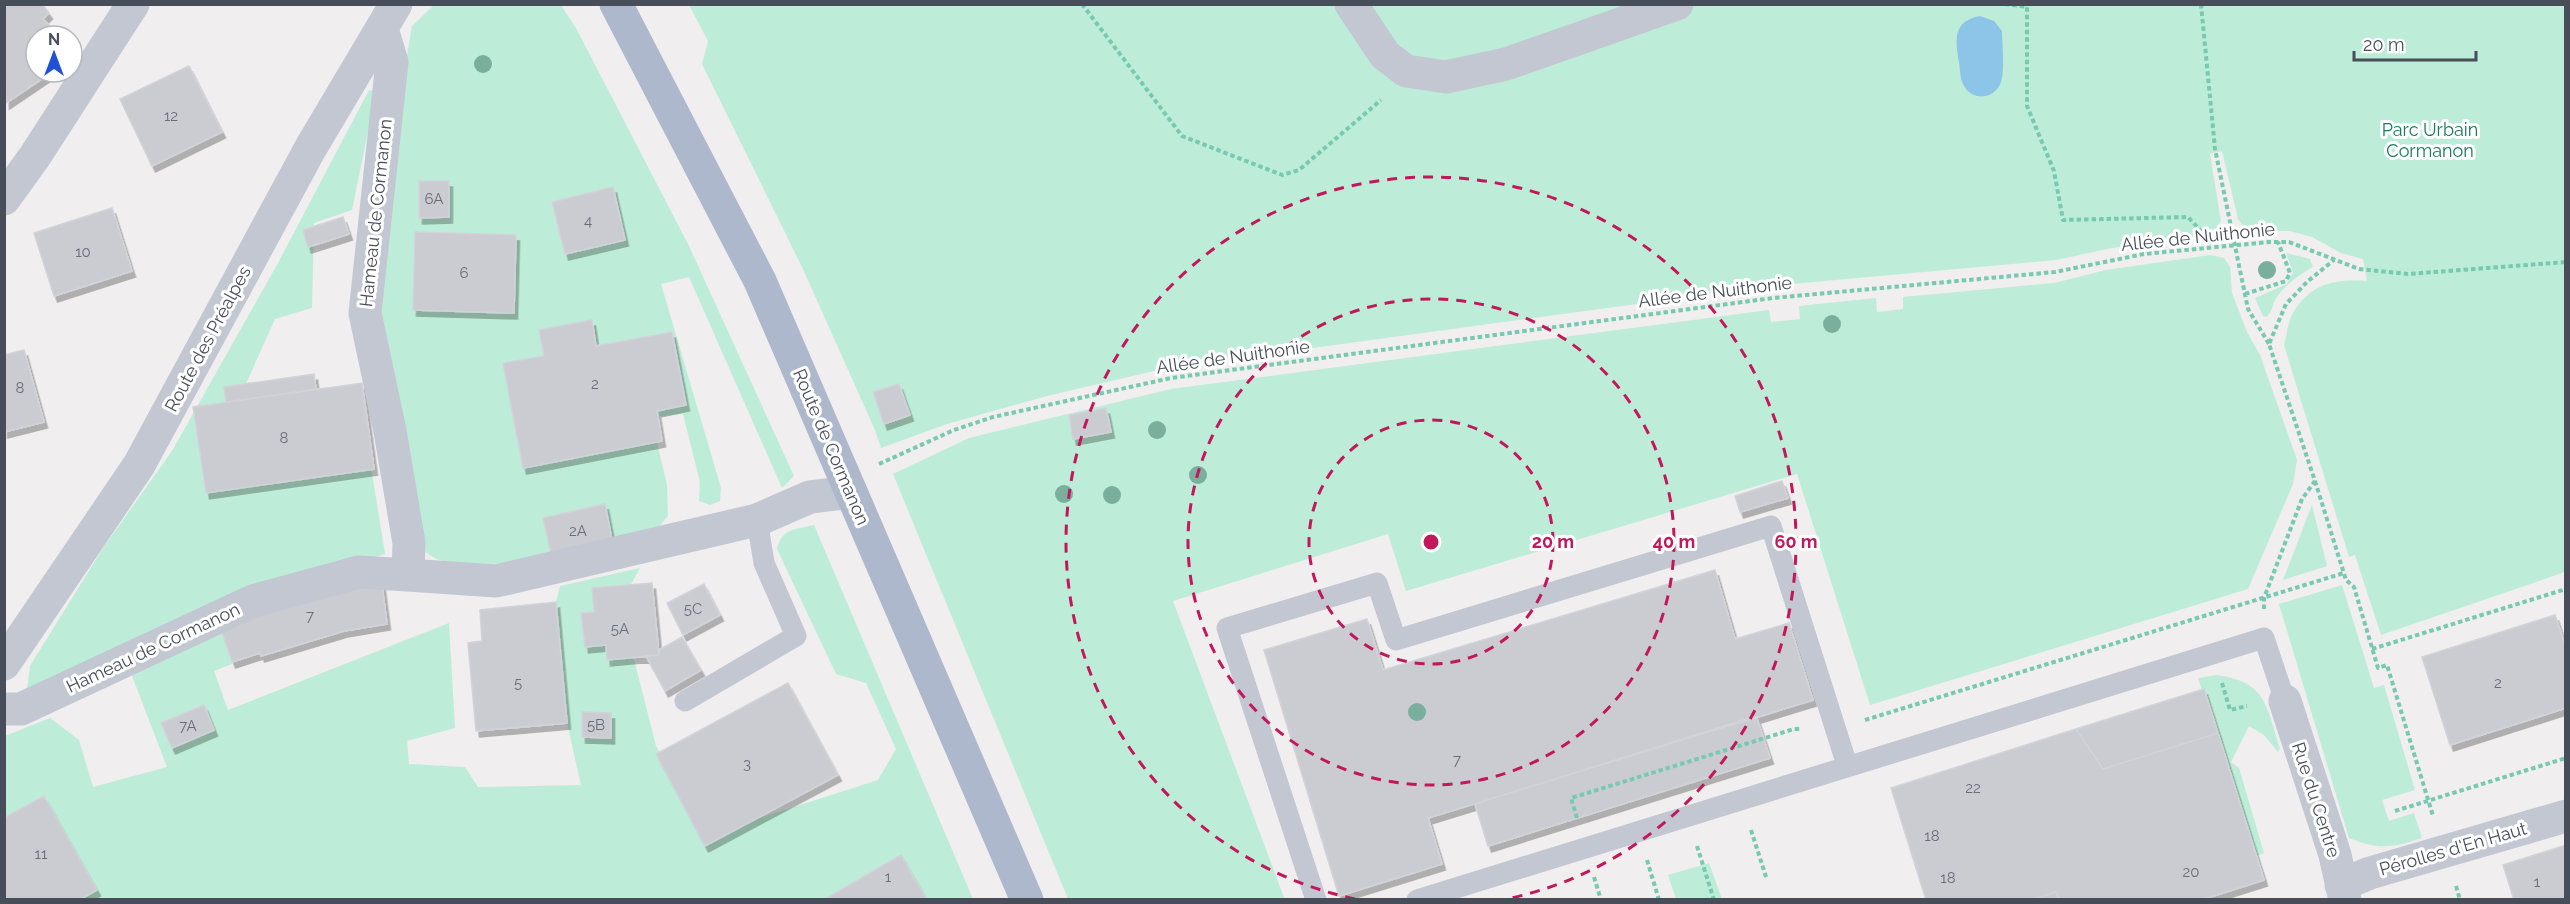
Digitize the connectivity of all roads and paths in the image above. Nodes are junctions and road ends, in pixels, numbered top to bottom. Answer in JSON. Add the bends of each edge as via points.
{"nodes":[{"id":1,"x":133,"y":4,"type":"edge"},
{"id":2,"x":616,"y":4,"type":"edge"},
{"id":3,"x":1082,"y":4,"type":"edge"},
{"id":4,"x":1351,"y":4,"type":"edge"},
{"id":5,"x":1677,"y":4,"type":"edge"},
{"id":6,"x":2005,"y":4,"type":"edge"},
{"id":7,"x":2201,"y":4,"type":"edge"},
{"id":8,"x":389,"y":17,"type":"edge"},
{"id":9,"x":1406,"y":71,"type":"junction"},
{"id":10,"x":4,"y":199,"type":"edge"},
{"id":11,"x":2278,"y":242,"type":"junction"},
{"id":12,"x":2235,"y":244,"type":"junction"},
{"id":13,"x":2214,"y":246,"type":"junction"},
{"id":14,"x":2334,"y":260,"type":"junction"},
{"id":15,"x":2565,"y":262,"type":"edge"},
{"id":16,"x":2245,"y":294,"type":"junction"},
{"id":17,"x":2269,"y":344,"type":"junction"},
{"id":18,"x":876,"y":465,"type":"dead end"},
{"id":19,"x":2315,"y":481,"type":"junction"},
{"id":20,"x":851,"y":492,"type":"junction"},
{"id":21,"x":757,"y":520,"type":"junction"},
{"id":22,"x":2344,"y":573,"type":"junction"},
{"id":23,"x":408,"y":575,"type":"junction"},
{"id":24,"x":2565,"y":589,"type":"edge"},
{"id":25,"x":2264,"y":598,"type":"junction"},
{"id":26,"x":2264,"y":638,"type":"junction"},
{"id":27,"x":2372,"y":649,"type":"junction"},
{"id":28,"x":2213,"y":654,"type":"junction"},
{"id":29,"x":4,"y":664,"type":"edge"},
{"id":30,"x":2284,"y":698,"type":"junction"},
{"id":31,"x":684,"y":701,"type":"dead end"},
{"id":32,"x":4,"y":709,"type":"edge"},
{"id":33,"x":1836,"y":729,"type":"junction"},
{"id":34,"x":2565,"y":758,"type":"edge"},
{"id":35,"x":1847,"y":765,"type":"junction"},
{"id":36,"x":1740,"y":798,"type":"junction"},
{"id":37,"x":2428,"y":800,"type":"junction"},
{"id":38,"x":2395,"y":811,"type":"dead end"},
{"id":39,"x":1687,"y":815,"type":"junction"},
{"id":40,"x":2565,"y":816,"type":"edge"},
{"id":41,"x":1638,"y":831,"type":"junction"},
{"id":42,"x":1585,"y":847,"type":"junction"},
{"id":43,"x":2445,"y":852,"type":"junction"},
{"id":44,"x":1767,"y":880,"type":"dead end"},
{"id":45,"x":2343,"y":892,"type":"edge"},
{"id":46,"x":1027,"y":900,"type":"edge"},
{"id":47,"x":1316,"y":900,"type":"edge"},
{"id":48,"x":1417,"y":900,"type":"edge"},
{"id":49,"x":1601,"y":900,"type":"edge"},
{"id":50,"x":1659,"y":900,"type":"edge"},
{"id":51,"x":1714,"y":900,"type":"edge"}],
"edges":[{"from":1,"to":10,"type":"street"},
{"from":2,"to":20,"type":"main road","name":"Route de Cormanon","via":[[760,281]]},
{"from":3,"to":9,"type":"path","via":[[1182,136],[1282,175],[1299,170],[1396,87]]},
{"from":4,"to":9,"type":"street","via":[[1385,55]]},
{"from":5,"to":9,"type":"street","via":[[1506,64],[1446,77]]},
{"from":6,"to":13,"type":"path","via":[[2027,8],[2027,106],[2054,171],[2063,220],[2188,216]]},
{"from":7,"to":12,"type":"path","via":[[2215,149]]},
{"from":8,"to":23,"type":"street","name":"Hameau de Cormanon","via":[[392,62],[365,313],[409,543]]},
{"from":8,"to":29,"type":"street","name":"Route des Préalpes","via":[[310,149],[139,465]]},
{"from":11,"to":12,"type":"path","name":"Allée de Nuithonie"},
{"from":11,"to":14,"type":"path","name":"Allée de Nuithonie","via":[[2289,242]]},
{"from":11,"to":16,"type":"path","via":[[2290,273],[2286,281]]},
{"from":12,"to":13,"type":"path","name":"Allée de Nuithonie"},
{"from":12,"to":16,"type":"path"},
{"from":13,"to":18,"type":"path","name":"Allée de Nuithonie","via":[[2144,254],[2055,272],[1773,298],[1170,378],[993,417]]},
{"from":14,"to":15,"type":"path","name":"Allée de Nuithonie","via":[[2359,269],[2408,274]]},
{"from":14,"to":17,"type":"path","via":[[2286,304]]},
{"from":16,"to":17,"type":"path","via":[[2248,309]]},
{"from":17,"to":19,"type":"path"},
{"from":19,"to":22,"type":"path"},
{"from":19,"to":25,"type":"path","via":[[2302,499]]},
{"from":20,"to":21,"type":"street","name":"Hameau de Cormanon","via":[[810,497]]},
{"from":20,"to":46,"type":"main road","name":"Route de Cormanon"},
{"from":21,"to":23,"type":"street","name":"Hameau de Cormanon","via":[[496,581]]},
{"from":21,"to":31,"type":"lane","via":[[764,563],[796,636]]},
{"from":22,"to":25,"type":"path"},
{"from":22,"to":27,"type":"path","via":[[2354,587]]},
{"from":23,"to":32,"type":"street","name":"Hameau de Cormanon","via":[[359,572],[253,601],[21,709]]},
{"from":24,"to":27,"type":"path"},
{"from":25,"to":26,"type":"path"},
{"from":25,"to":33,"type":"path"},
{"from":26,"to":28,"type":"lane"},
{"from":26,"to":30,"type":"lane"},
{"from":27,"to":37,"type":"path","via":[[2378,668],[2387,665]]},
{"from":28,"to":30,"type":"path","via":[[2230,710]]},
{"from":28,"to":35,"type":"lane"},
{"from":30,"to":45,"type":"street","name":"Rue du Centre","via":[[2335,855]]},
{"from":33,"to":35,"type":"lane"},
{"from":33,"to":42,"type":"path","via":[[1794,729],[1570,798]]},
{"from":33,"to":47,"type":"lane","via":[[1771,526],[1396,640],[1377,582],[1227,628]]},
{"from":34,"to":37,"type":"path"},
{"from":35,"to":36,"type":"lane"},
{"from":36,"to":39,"type":"lane"},
{"from":36,"to":44,"type":"path"},
{"from":37,"to":38,"type":"path"},
{"from":37,"to":43,"type":"path"},
{"from":39,"to":41,"type":"lane"},
{"from":39,"to":51,"type":"path"},
{"from":40,"to":43,"type":"street","name":"Pérolles d'En Haut"},
{"from":41,"to":42,"type":"lane"},
{"from":41,"to":50,"type":"path"},
{"from":42,"to":48,"type":"lane"},
{"from":42,"to":49,"type":"path"},
{"from":43,"to":45,"type":"street","name":"Pérolles d'En Haut","via":[[2370,873]]}]}
